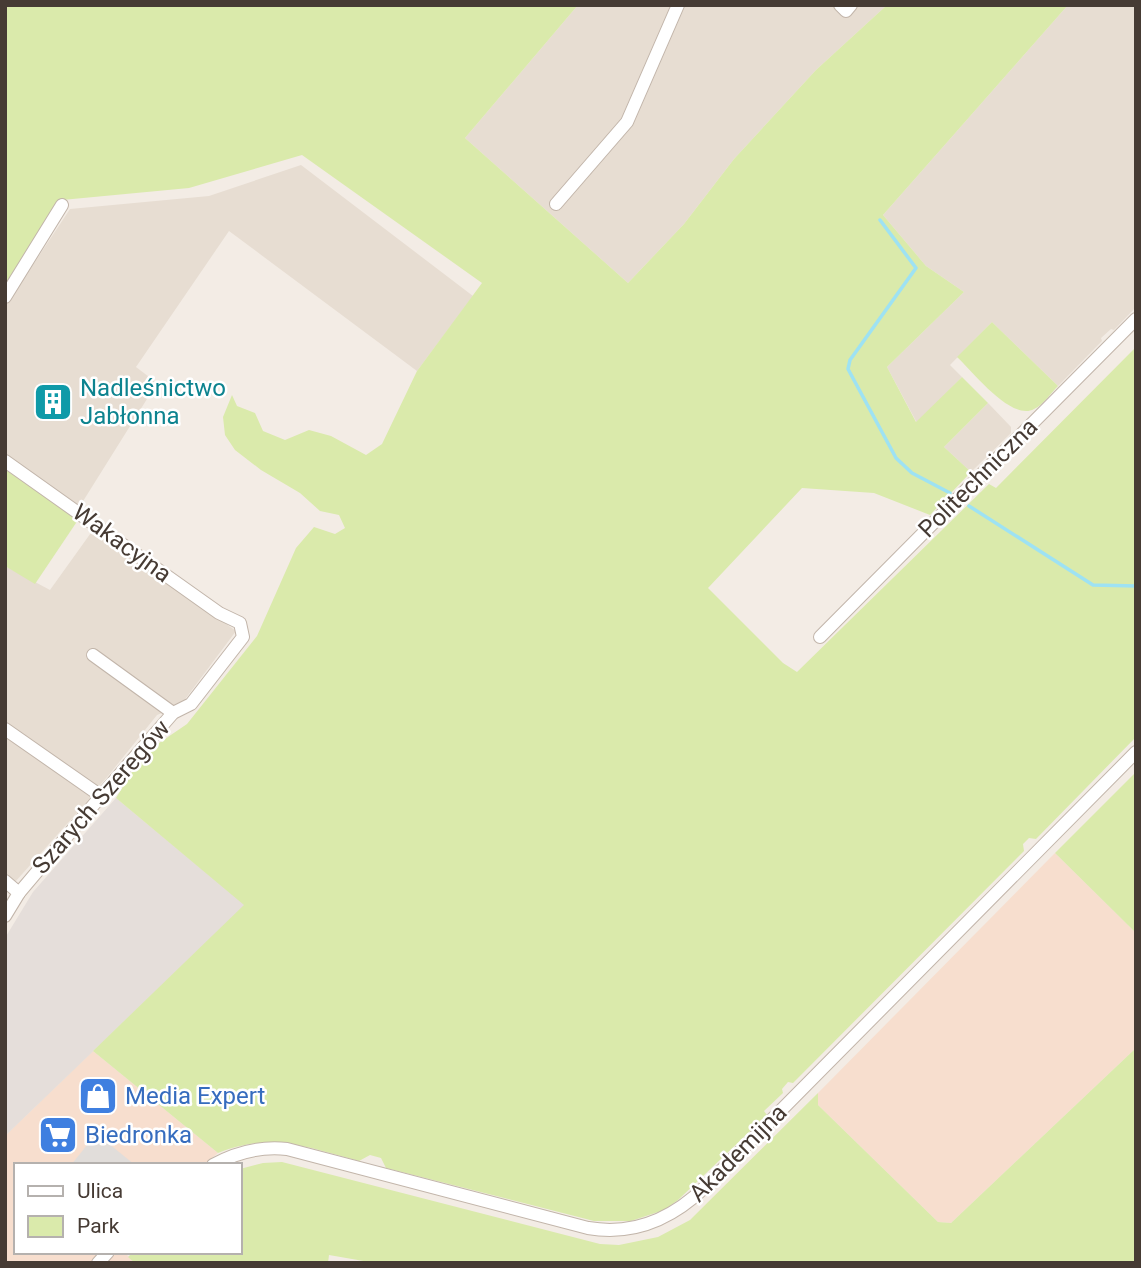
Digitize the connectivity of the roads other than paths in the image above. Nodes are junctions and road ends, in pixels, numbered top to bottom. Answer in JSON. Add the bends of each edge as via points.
{"nodes":[{"id":1,"x":678,"y":5,"type":"edge"},
{"id":2,"x":840,"y":5,"type":"edge"},
{"id":3,"x":851,"y":5,"type":"edge"},
{"id":4,"x":556,"y":204,"type":"dead end"},
{"id":5,"x":62,"y":205,"type":"dead end"},
{"id":6,"x":5,"y":297,"type":"edge"},
{"id":7,"x":1136,"y":319,"type":"edge"},
{"id":8,"x":5,"y":461,"type":"edge"},
{"id":9,"x":240,"y":623,"type":"joint"},
{"id":10,"x":820,"y":637,"type":"dead end"},
{"id":11,"x":93,"y":654,"type":"dead end"},
{"id":12,"x":173,"y":713,"type":"junction"},
{"id":13,"x":5,"y":729,"type":"edge"},
{"id":14,"x":1136,"y":752,"type":"edge"},
{"id":15,"x":101,"y":796,"type":"junction"},
{"id":16,"x":5,"y":881,"type":"edge"},
{"id":17,"x":19,"y":893,"type":"junction"},
{"id":18,"x":5,"y":916,"type":"edge"},
{"id":19,"x":218,"y":1163,"type":"edge"}],
"edges":[{"from":1,"to":4,"type":"street","via":[[627,122]]},
{"from":2,"to":3,"type":"street","via":[[846,10]]},
{"from":5,"to":6,"type":"street"},
{"from":7,"to":10,"type":"street","name":"Politechniczna"},
{"from":8,"to":9,"type":"street","name":"Wakacyjna","via":[[219,613]]},
{"from":9,"to":12,"type":"street","name":"Szarych Szeregów","via":[[243,637],[191,704]]},
{"from":11,"to":12,"type":"street"},
{"from":12,"to":15,"type":"street","name":"Szarych Szeregów"},
{"from":13,"to":15,"type":"street"},
{"from":14,"to":19,"type":"street","name":"Akademijna","via":[[705,1187],[662,1219],[627,1230],[587,1228],[279,1148],[247,1151]]},
{"from":15,"to":17,"type":"street","name":"Szarych Szeregów"},
{"from":16,"to":17,"type":"street"},
{"from":17,"to":18,"type":"street","name":"Szarych Szeregów"}]}
